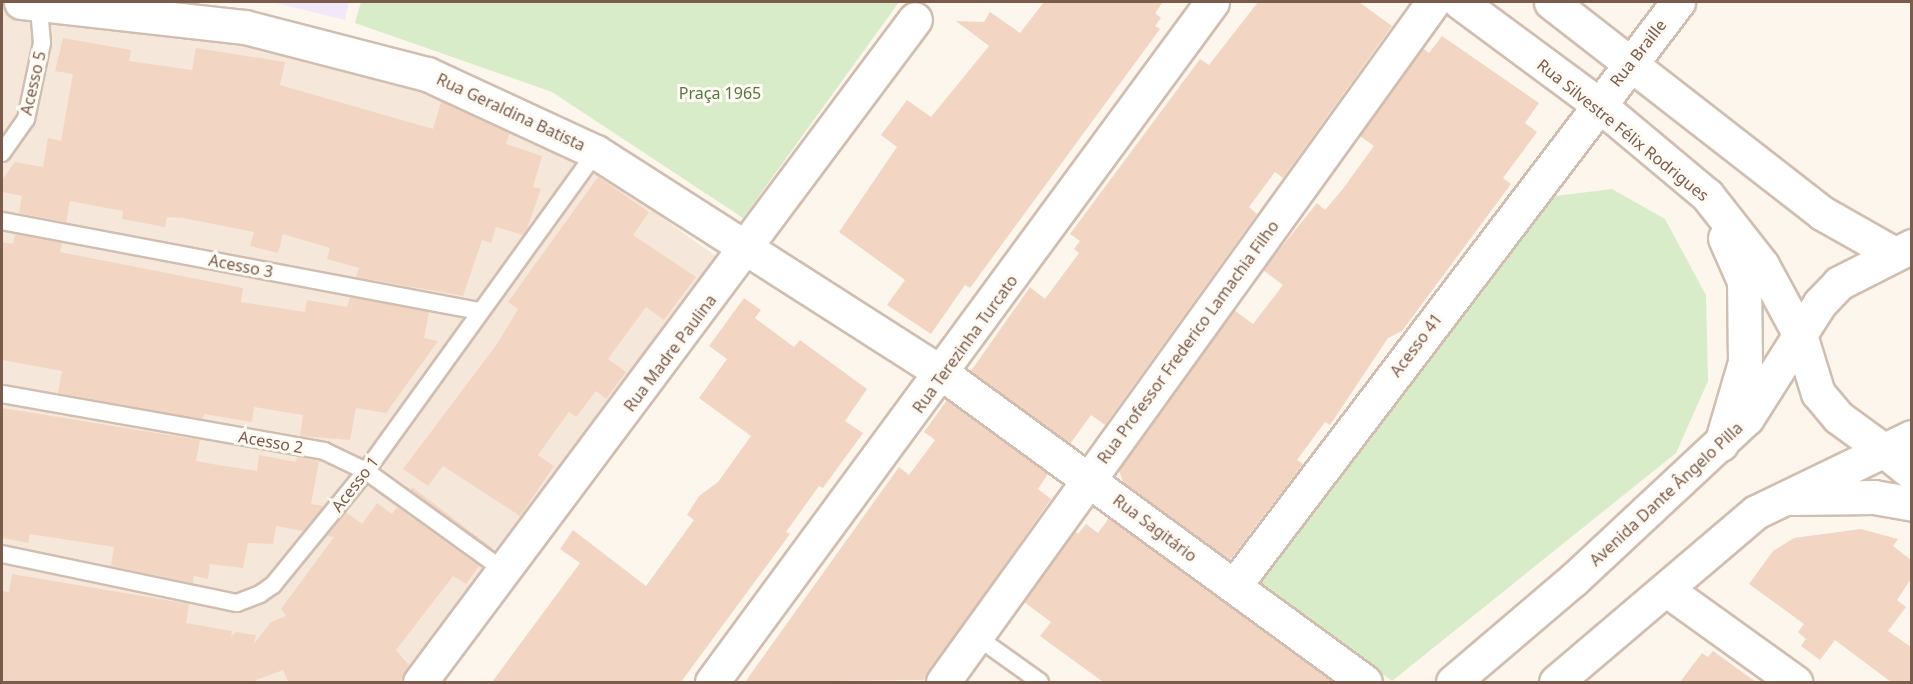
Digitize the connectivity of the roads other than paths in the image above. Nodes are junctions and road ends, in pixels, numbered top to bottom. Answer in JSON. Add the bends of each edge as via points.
{"nodes":[{"id":1,"x":1212,"y":2,"type":"edge"},
{"id":2,"x":1433,"y":2,"type":"edge"},
{"id":3,"x":1460,"y":2,"type":"edge"},
{"id":4,"x":1551,"y":2,"type":"edge"},
{"id":5,"x":1678,"y":2,"type":"edge"},
{"id":6,"x":30,"y":4,"type":"edge"},
{"id":7,"x":915,"y":20,"type":"dead end"},
{"id":8,"x":1631,"y":62,"type":"junction"},
{"id":9,"x":1598,"y":104,"type":"junction"},
{"id":10,"x":596,"y":152,"type":"junction"},
{"id":11,"x":2,"y":153,"type":"edge"},
{"id":12,"x":1707,"y":195,"type":"junction"},
{"id":13,"x":2,"y":221,"type":"edge"},
{"id":14,"x":748,"y":248,"type":"junction"},
{"id":15,"x":1905,"y":253,"type":"edge"},
{"id":16,"x":480,"y":311,"type":"junction"},
{"id":17,"x":1800,"y":335,"type":"junction"},
{"id":18,"x":943,"y":374,"type":"junction"},
{"id":19,"x":2,"y":394,"type":"edge"},
{"id":20,"x":1721,"y":444,"type":"junction"},
{"id":21,"x":1899,"y":445,"type":"edge"},
{"id":22,"x":366,"y":471,"type":"junction"},
{"id":23,"x":1911,"y":473,"type":"edge"},
{"id":24,"x":1089,"y":479,"type":"junction"},
{"id":25,"x":1782,"y":498,"type":"junction"},
{"id":26,"x":1911,"y":504,"type":"edge"},
{"id":27,"x":2,"y":554,"type":"edge"},
{"id":28,"x":506,"y":572,"type":"junction"},
{"id":29,"x":1234,"y":586,"type":"junction"},
{"id":30,"x":1667,"y":590,"type":"junction"},
{"id":31,"x":977,"y":637,"type":"junction"},
{"id":32,"x":420,"y":682,"type":"edge"},
{"id":33,"x":712,"y":682,"type":"edge"},
{"id":34,"x":943,"y":682,"type":"edge"},
{"id":35,"x":1040,"y":682,"type":"edge"},
{"id":36,"x":1365,"y":682,"type":"edge"},
{"id":37,"x":1453,"y":682,"type":"edge"},
{"id":38,"x":1556,"y":682,"type":"edge"},
{"id":39,"x":1795,"y":682,"type":"edge"}],
"edges":[{"from":1,"to":18,"type":"street","name":"Rua Terezinha Turcato"},
{"from":2,"to":24,"type":"street","name":"Rua Professor Frederico Lamachia Filho"},
{"from":3,"to":9,"type":"street","name":"Rua Silvestre Félix Rodrigues"},
{"from":4,"to":8,"type":"street"},
{"from":5,"to":8,"type":"street","name":"Rua Braille"},
{"from":6,"to":10,"type":"street","name":"Rua Geraldina Batista","via":[[245,27],[427,74]]},
{"from":6,"to":11,"type":"lane","name":"Acesso 5","via":[[42,43],[26,119]]},
{"from":7,"to":14,"type":"street","name":"Rua Madre Paulina"},
{"from":8,"to":9,"type":"street","name":"Rua Braille"},
{"from":8,"to":15,"type":"street","via":[[1822,213]]},
{"from":9,"to":12,"type":"street","name":"Rua Silvestre Félix Rodrigues"},
{"from":9,"to":29,"type":"street","name":"Acesso 41"},
{"from":10,"to":14,"type":"street","name":"Rua Geraldina Batista"},
{"from":10,"to":16,"type":"lane","name":"Acesso 1"},
{"from":12,"to":17,"type":"street","name":"Rua Silvestre Félix Rodrigues","via":[[1762,265]]},
{"from":12,"to":20,"type":"street","via":[[1744,281],[1745,362]]},
{"from":13,"to":16,"type":"lane","name":"Acesso 3"},
{"from":14,"to":18,"type":"street","name":"Rua Geraldina Batista"},
{"from":14,"to":28,"type":"street","name":"Rua Madre Paulina"},
{"from":15,"to":17,"type":"street","name":"Avenida Dante Ângelo Pilla","via":[[1839,283]]},
{"from":16,"to":22,"type":"lane","name":"Acesso 1"},
{"from":17,"to":20,"type":"street","name":"Avenida Dante Ângelo Pilla","via":[[1748,418]]},
{"from":17,"to":21,"type":"street","name":"Rua Silvestre Félix Rodrigues","via":[[1818,393],[1838,417]]},
{"from":18,"to":24,"type":"street","name":"Rua Sagitário"},
{"from":18,"to":33,"type":"street","name":"Rua Terezinha Turcato"},
{"from":19,"to":22,"type":"lane","name":"Acesso 2","via":[[324,451]]},
{"from":20,"to":37,"type":"street","name":"Avenida Dante Ângelo Pilla"},
{"from":21,"to":23,"type":"street","name":"Rua Silvestre Félix Rodrigues"},
{"from":21,"to":25,"type":"street"},
{"from":22,"to":27,"type":"lane","name":"Acesso 1","via":[[273,585],[237,603]]},
{"from":22,"to":28,"type":"lane","name":"Acesso 2"},
{"from":24,"to":29,"type":"street","name":"Rua Sagitário"},
{"from":24,"to":31,"type":"street","name":"Rua Professor Frederico Lamachia Filho"},
{"from":25,"to":26,"type":"street","via":[[1874,497]]},
{"from":25,"to":30,"type":"street","via":[[1756,512]]},
{"from":28,"to":32,"type":"street","name":"Rua Madre Paulina"},
{"from":29,"to":36,"type":"street","name":"Rua Sagitário"},
{"from":30,"to":38,"type":"street"},
{"from":30,"to":39,"type":"street"},
{"from":31,"to":34,"type":"street","name":"Rua Professor Frederico Lamachia Filho"},
{"from":31,"to":35,"type":"lane"}]}
